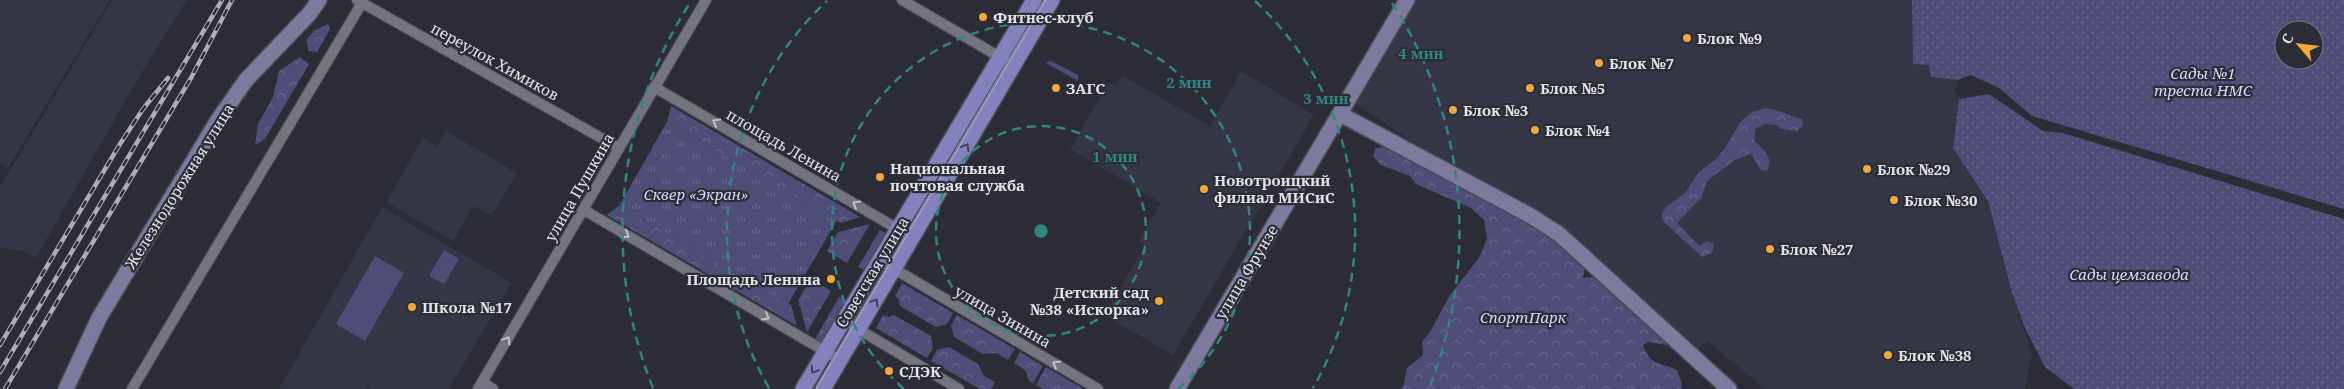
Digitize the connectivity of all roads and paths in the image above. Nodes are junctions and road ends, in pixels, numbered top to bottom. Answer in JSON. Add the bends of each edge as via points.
{"nodes":[{"id":1,"x":319,"y":0,"type":"edge"},
{"id":2,"x":706,"y":0,"type":"edge"},
{"id":3,"x":902,"y":0,"type":"edge"},
{"id":4,"x":1034,"y":0,"type":"edge"},
{"id":5,"x":1052,"y":0,"type":"edge"},
{"id":6,"x":1407,"y":0,"type":"edge"},
{"id":7,"x":359,"y":1,"type":"edge"},
{"id":8,"x":1000,"y":57,"type":"junction"},
{"id":9,"x":1014,"y":65,"type":"junction"},
{"id":10,"x":654,"y":86,"type":"junction"},
{"id":11,"x":1340,"y":114,"type":"junction"},
{"id":12,"x":619,"y":148,"type":"junction"},
{"id":13,"x":584,"y":210,"type":"junction"},
{"id":14,"x":898,"y":229,"type":"junction"},
{"id":15,"x":912,"y":237,"type":"junction"},
{"id":16,"x":879,"y":260,"type":"junction"},
{"id":17,"x":894,"y":269,"type":"junction"},
{"id":18,"x":844,"y":320,"type":"junction"},
{"id":19,"x":859,"y":329,"type":"junction"},
{"id":20,"x":825,"y":352,"type":"junction"},
{"id":21,"x":840,"y":360,"type":"junction"},
{"id":22,"x":480,"y":386,"type":"edge"},
{"id":23,"x":66,"y":389,"type":"edge"},
{"id":24,"x":132,"y":389,"type":"edge"},
{"id":25,"x":493,"y":389,"type":"edge"},
{"id":26,"x":803,"y":389,"type":"edge"},
{"id":27,"x":823,"y":389,"type":"edge"},
{"id":28,"x":959,"y":389,"type":"edge"},
{"id":29,"x":1098,"y":389,"type":"edge"},
{"id":30,"x":1177,"y":389,"type":"edge"},
{"id":31,"x":1729,"y":389,"type":"edge"}],
"edges":[{"from":1,"to":23,"type":"street","name":"Железнодорожная улица","via":[[246,80],[218,120],[99,318]]},
{"from":2,"to":10,"type":"street","name":"улица Пушкина"},
{"from":3,"to":8,"type":"street"},
{"from":4,"to":8,"type":"main road","name":"Советская улица"},
{"from":5,"to":9,"type":"main road","name":"Советская улица"},
{"from":6,"to":11,"type":"street","name":"улица Фрунзе"},
{"from":7,"to":12,"type":"street","name":"переулок Химиков"},
{"from":7,"to":24,"type":"street"},
{"from":8,"to":9,"type":"street"},
{"from":8,"to":14,"type":"main road","name":"Советская улица"},
{"from":15,"to":9,"type":"main road","name":"Советская улица","one_way":true},
{"from":10,"to":12,"type":"street","name":"улица Пушкина"},
{"from":14,"to":10,"type":"street","name":"площадь Ленина","one_way":true},
{"from":11,"to":30,"type":"street","name":"улица Фрунзе"},
{"from":11,"to":31,"type":"street","via":[[1559,234]]},
{"from":12,"to":13,"type":"street","name":"улица Пушкина"},
{"from":13,"to":20,"type":"street","one_way":true},
{"from":22,"to":13,"type":"street","name":"улица Пушкина","one_way":true},
{"from":14,"to":15,"type":"street","name":"площадь Ленина"},
{"from":14,"to":16,"type":"main road","name":"Советская улица"},
{"from":15,"to":17,"type":"main road","name":"Советская улица"},
{"from":16,"to":17,"type":"street","name":"улица Зинина"},
{"from":16,"to":18,"type":"main road","name":"Советская улица"},
{"from":19,"to":17,"type":"main road","name":"Советская улица","one_way":true},
{"from":29,"to":17,"type":"street","name":"улица Зинина","one_way":true},
{"from":18,"to":19,"type":"street"},
{"from":18,"to":20,"type":"main road","name":"Советская улица"},
{"from":19,"to":21,"type":"main road","name":"Советская улица"},
{"from":19,"to":28,"type":"street"},
{"from":20,"to":21,"type":"street"},
{"from":20,"to":26,"type":"main road","name":"Советская улица","one_way":true},
{"from":21,"to":27,"type":"main road","name":"Советская улица"},
{"from":22,"to":25,"type":"street"}]}
